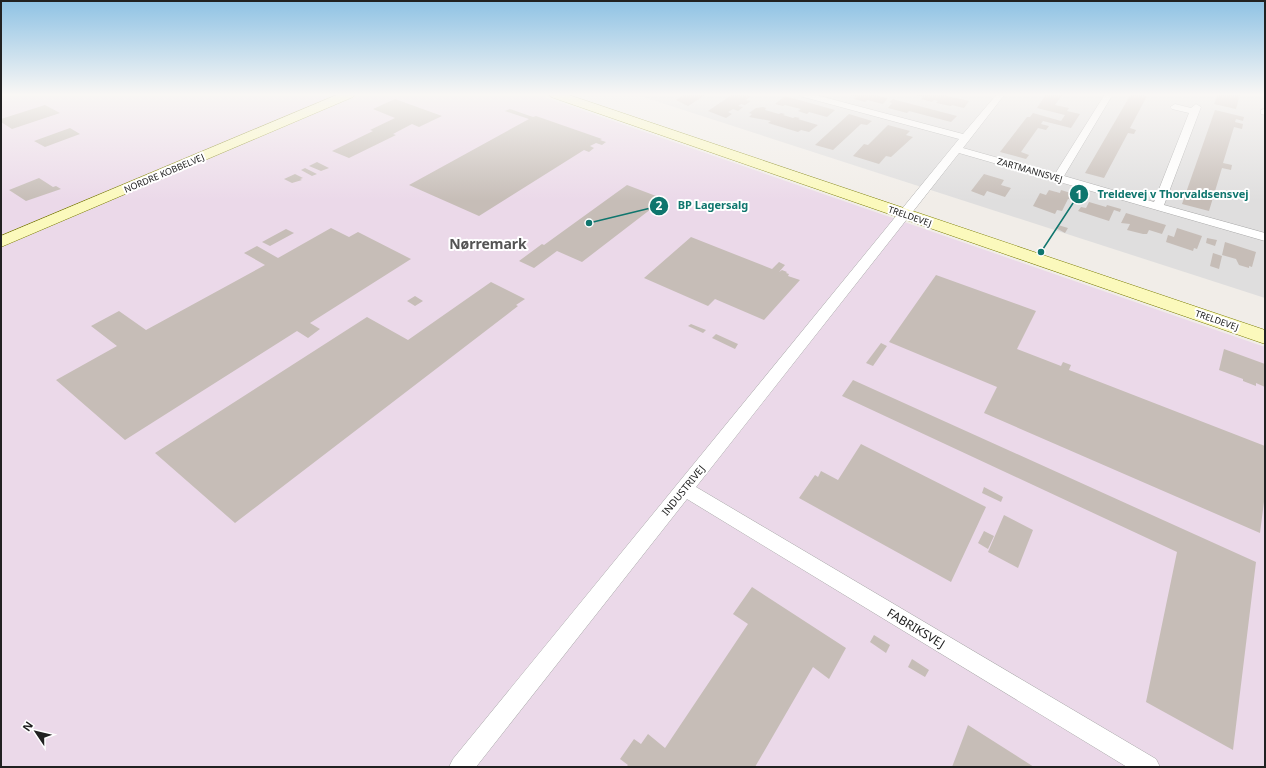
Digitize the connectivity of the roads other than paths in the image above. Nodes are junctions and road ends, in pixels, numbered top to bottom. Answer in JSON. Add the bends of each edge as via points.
{"nodes":[{"id":1,"x":265,"y":130,"type":"edge"},
{"id":2,"x":660,"y":130,"type":"edge"},
{"id":3,"x":936,"y":130,"type":"edge"},
{"id":4,"x":972,"y":130,"type":"edge"},
{"id":5,"x":1087,"y":130,"type":"edge"},
{"id":6,"x":1187,"y":130,"type":"edge"},
{"id":7,"x":966,"y":138,"type":"junction"},
{"id":8,"x":957,"y":149,"type":"junction"},
{"id":9,"x":1058,"y":178,"type":"junction"},
{"id":10,"x":1158,"y":206,"type":"junction"},
{"id":11,"x":905,"y":214,"type":"junction"},
{"id":12,"x":1265,"y":237,"type":"edge"},
{"id":13,"x":1,"y":242,"type":"edge"},
{"id":14,"x":1265,"y":337,"type":"edge"},
{"id":15,"x":684,"y":488,"type":"junction"},
{"id":16,"x":462,"y":767,"type":"edge"},
{"id":17,"x":1148,"y":767,"type":"edge"}],
"edges":[{"from":1,"to":13,"type":"street","name":"NORDRE KOBBELVEJ"},
{"from":2,"to":11,"type":"street","name":"TRELDEVEJ"},
{"from":3,"to":7,"type":"street"},
{"from":4,"to":7,"type":"street","name":"INDUSTRIVEJ"},
{"from":5,"to":9,"type":"street"},
{"from":6,"to":10,"type":"street"},
{"from":7,"to":8,"type":"street","name":"INDUSTRIVEJ"},
{"from":8,"to":9,"type":"street","name":"ZARTMANNSVEJ"},
{"from":8,"to":11,"type":"street","name":"INDUSTRIVEJ"},
{"from":9,"to":10,"type":"street","name":"ZARTMANNSVEJ"},
{"from":10,"to":12,"type":"street","name":"ZARTMANNSVEJ"},
{"from":11,"to":14,"type":"street","name":"TRELDEVEJ"},
{"from":11,"to":15,"type":"street","name":"INDUSTRIVEJ"},
{"from":15,"to":16,"type":"street","name":"INDUSTRIVEJ"},
{"from":15,"to":17,"type":"street","name":"FABRIKSVEJ"}]}
